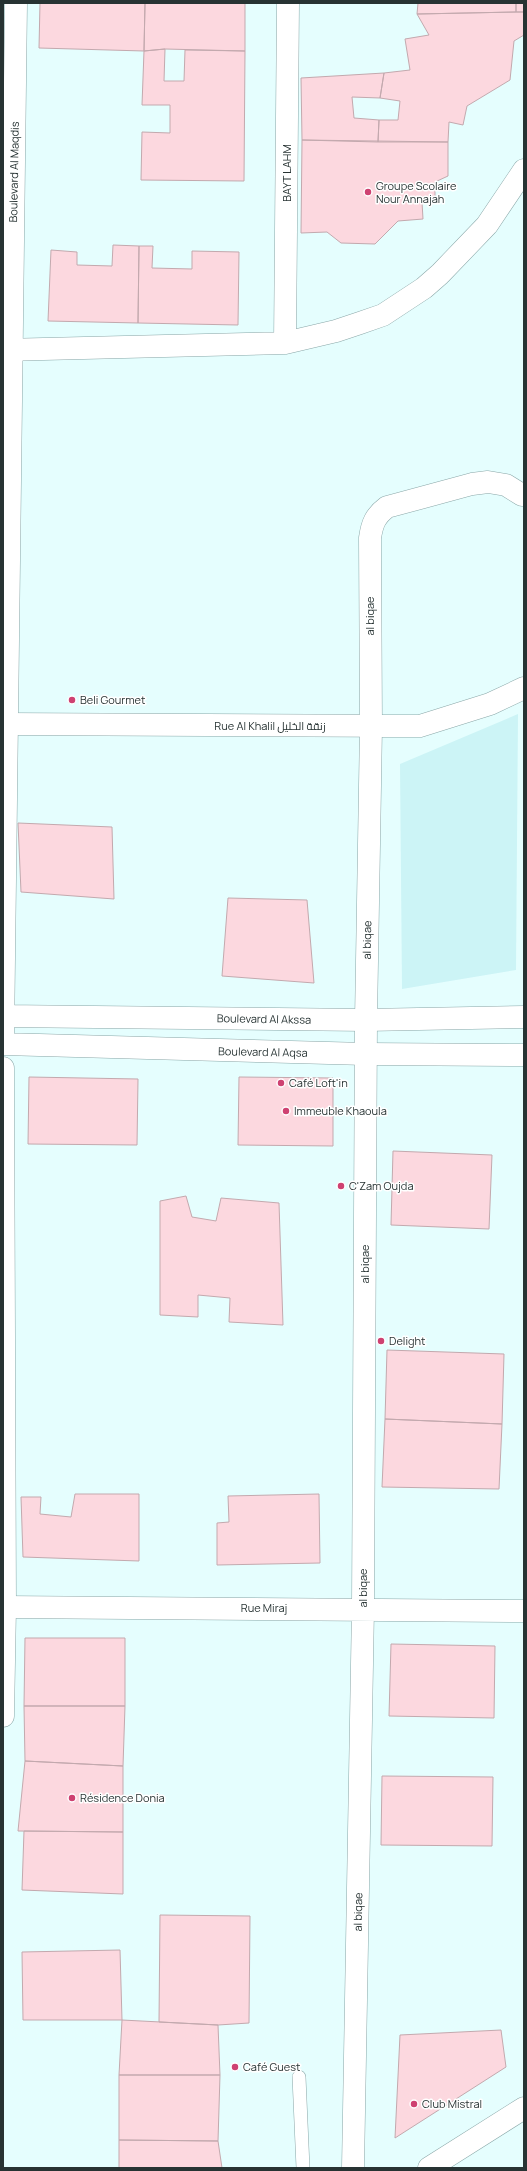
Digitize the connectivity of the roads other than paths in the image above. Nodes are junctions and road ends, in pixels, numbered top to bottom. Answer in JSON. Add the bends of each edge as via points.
{"nodes":[{"id":1,"x":16,"y":3,"type":"edge"},
{"id":2,"x":288,"y":3,"type":"edge"},
{"id":3,"x":524,"y":170,"type":"edge"},
{"id":4,"x":285,"y":343,"type":"junction"},
{"id":5,"x":7,"y":350,"type":"edge"},
{"id":6,"x":522,"y":495,"type":"dead end"},
{"id":7,"x":524,"y":688,"type":"edge"},
{"id":8,"x":6,"y":724,"type":"edge"},
{"id":9,"x":370,"y":727,"type":"junction"},
{"id":10,"x":3,"y":1016,"type":"edge"},
{"id":11,"x":524,"y":1017,"type":"edge"},
{"id":12,"x":366,"y":1020,"type":"junction"},
{"id":13,"x":3,"y":1038,"type":"edge"},
{"id":14,"x":3,"y":1044,"type":"edge"},
{"id":15,"x":366,"y":1054,"type":"junction"},
{"id":16,"x":524,"y":1055,"type":"edge"},
{"id":17,"x":3,"y":1068,"type":"edge"},
{"id":18,"x":4,"y":1607,"type":"edge"},
{"id":19,"x":363,"y":1608,"type":"junction"},
{"id":20,"x":524,"y":1611,"type":"edge"},
{"id":21,"x":3,"y":1716,"type":"edge"},
{"id":22,"x":299,"y":2077,"type":"dead end"},
{"id":23,"x":524,"y":2108,"type":"edge"},
{"id":24,"x":302,"y":2168,"type":"edge"},
{"id":25,"x":353,"y":2168,"type":"edge"},
{"id":26,"x":429,"y":2168,"type":"edge"}],
"edges":[{"from":1,"to":5,"type":"street","name":"Boulevard Al Maqdis"},
{"from":2,"to":4,"type":"street","name":"BAYT LAHM"},
{"from":3,"to":4,"type":"street","via":[[487,225],[424,288],[383,314],[336,331]]},
{"from":4,"to":5,"type":"street"},
{"from":5,"to":8,"type":"street","name":"Boulevard Al Maqdis"},
{"from":6,"to":9,"type":"street","name":"al biqae","via":[[506,485],[488,482],[472,484],[387,507],[378,514],[372,525],[370,538]]},
{"from":7,"to":9,"type":"street","name":"Rue Al Khalil زنقة الخليل","via":[[490,704],[420,726]]},
{"from":8,"to":9,"type":"street","name":"Rue Al Khalil زنقة الخليل"},
{"from":8,"to":10,"type":"street","name":"Boulevard Al Maqdis"},
{"from":9,"to":12,"type":"street","name":"al biqae"},
{"from":10,"to":12,"type":"street","name":"Boulevard Al Akssa"},
{"from":10,"to":13,"type":"street","name":"Boulevard Al Maqdis"},
{"from":11,"to":12,"type":"street","name":"Boulevard Al Akssa"},
{"from":12,"to":15,"type":"street","name":"al biqae"},
{"from":14,"to":15,"type":"street","name":"Boulevard Al Aqsa"},
{"from":15,"to":16,"type":"street","name":"Boulevard Al Aqsa"},
{"from":15,"to":19,"type":"street","name":"al biqae"},
{"from":17,"to":18,"type":"street"},
{"from":18,"to":19,"type":"street","name":"Rue Miraj"},
{"from":18,"to":21,"type":"street"},
{"from":19,"to":20,"type":"street","name":"Rue Miraj"},
{"from":19,"to":25,"type":"street","name":"al biqae"},
{"from":22,"to":24,"type":"lane"},
{"from":23,"to":26,"type":"street"}]}
